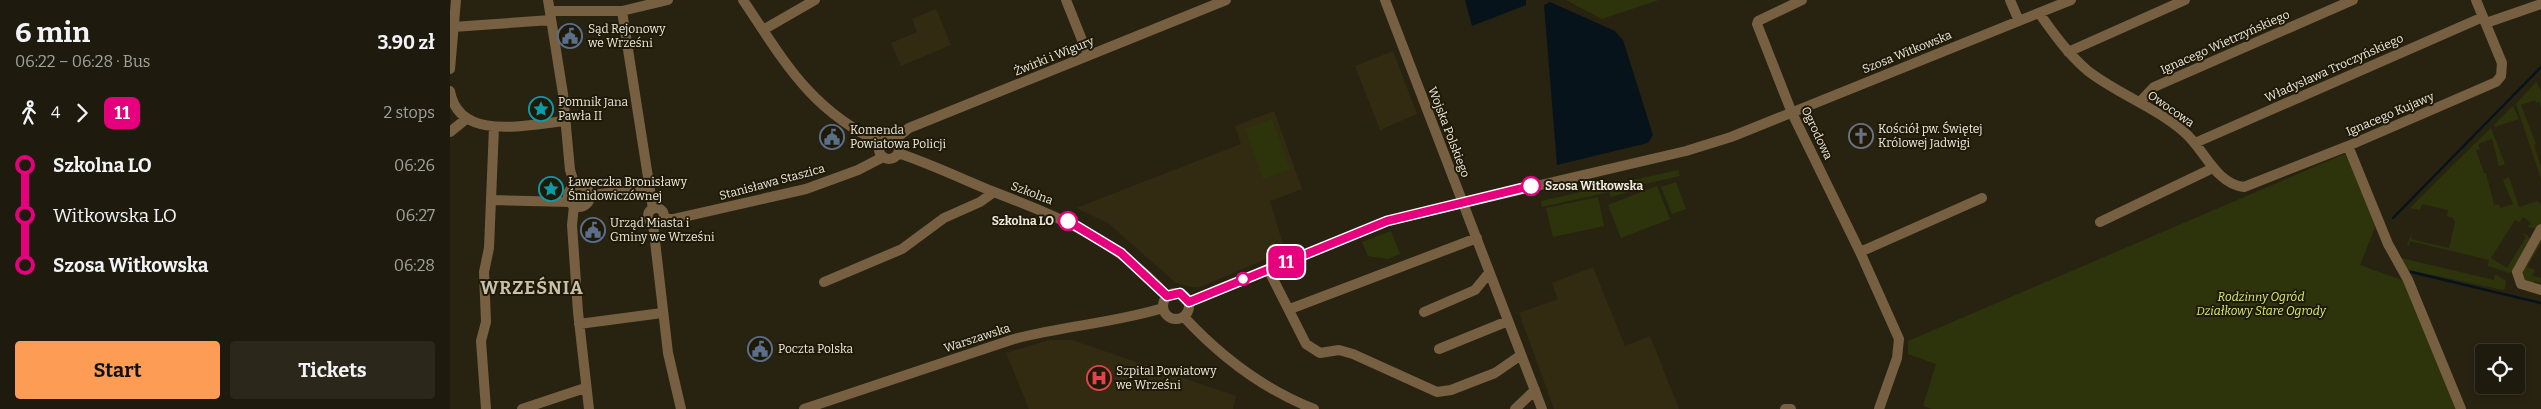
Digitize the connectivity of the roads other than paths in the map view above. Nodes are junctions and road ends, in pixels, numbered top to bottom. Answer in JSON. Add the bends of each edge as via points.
{"nodes":[{"id":1,"x":456,"y":0,"type":"edge"},
{"id":2,"x":548,"y":0,"type":"edge"},
{"id":3,"x":668,"y":0,"type":"edge"},
{"id":4,"x":742,"y":0,"type":"edge"},
{"id":5,"x":815,"y":0,"type":"edge"},
{"id":6,"x":1066,"y":0,"type":"edge"},
{"id":7,"x":1226,"y":0,"type":"edge"},
{"id":8,"x":1385,"y":0,"type":"edge"},
{"id":9,"x":1802,"y":0,"type":"edge"},
{"id":10,"x":2010,"y":0,"type":"edge"},
{"id":11,"x":2071,"y":0,"type":"edge"},
{"id":12,"x":2185,"y":0,"type":"edge"},
{"id":13,"x":2353,"y":0,"type":"edge"},
{"id":14,"x":2476,"y":0,"type":"edge"},
{"id":15,"x":2541,"y":4,"type":"edge"},
{"id":16,"x":622,"y":11,"type":"junction"},
{"id":17,"x":2039,"y":13,"type":"junction"},
{"id":18,"x":551,"y":16,"type":"junction"},
{"id":19,"x":2484,"y":20,"type":"junction"},
{"id":20,"x":2019,"y":21,"type":"junction"},
{"id":21,"x":453,"y":27,"type":"junction"},
{"id":22,"x":763,"y":30,"type":"junction"},
{"id":23,"x":2068,"y":52,"type":"junction"},
{"id":24,"x":1088,"y":55,"type":"junction"},
{"id":25,"x":450,"y":69,"type":"edge"},
{"id":26,"x":450,"y":91,"type":"edge"},
{"id":27,"x":2140,"y":102,"type":"junction"},
{"id":28,"x":1792,"y":112,"type":"junction"},
{"id":29,"x":466,"y":119,"type":"junction"},
{"id":30,"x":566,"y":121,"type":"junction"},
{"id":31,"x":494,"y":127,"type":"junction"},
{"id":32,"x":450,"y":132,"type":"edge"},
{"id":33,"x":894,"y":140,"type":"junction"},
{"id":34,"x":881,"y":143,"type":"junction"},
{"id":35,"x":2195,"y":143,"type":"junction"},
{"id":36,"x":2348,"y":146,"type":"junction"},
{"id":37,"x":898,"y":153,"type":"junction"},
{"id":38,"x":883,"y":157,"type":"junction"},
{"id":39,"x":2213,"y":168,"type":"junction"},
{"id":40,"x":575,"y":186,"type":"junction"},
{"id":41,"x":649,"y":190,"type":"junction"},
{"id":42,"x":994,"y":192,"type":"junction"},
{"id":43,"x":590,"y":195,"type":"junction"},
{"id":44,"x":1982,"y":198,"type":"dead end"},
{"id":45,"x":491,"y":200,"type":"junction"},
{"id":46,"x":1463,"y":203,"type":"junction"},
{"id":47,"x":572,"y":204,"type":"junction"},
{"id":48,"x":658,"y":221,"type":"junction"},
{"id":49,"x":2100,"y":222,"type":"dead end"},
{"id":50,"x":2541,"y":229,"type":"edge"},
{"id":51,"x":1477,"y":238,"type":"junction"},
{"id":52,"x":1860,"y":252,"type":"junction"},
{"id":53,"x":1268,"y":269,"type":"junction"},
{"id":54,"x":1489,"y":273,"type":"junction"},
{"id":55,"x":824,"y":282,"type":"dead end"},
{"id":56,"x":2541,"y":290,"type":"edge"},
{"id":57,"x":1167,"y":296,"type":"junction"},
{"id":58,"x":1189,"y":302,"type":"junction"},
{"id":59,"x":1163,"y":308,"type":"junction"},
{"id":60,"x":1290,"y":309,"type":"junction"},
{"id":61,"x":1424,"y":312,"type":"dead end"},
{"id":62,"x":662,"y":313,"type":"junction"},
{"id":63,"x":1184,"y":317,"type":"junction"},
{"id":64,"x":1508,"y":322,"type":"junction"},
{"id":65,"x":579,"y":324,"type":"junction"},
{"id":66,"x":1439,"y":349,"type":"dead end"},
{"id":67,"x":1521,"y":355,"type":"junction"},
{"id":68,"x":585,"y":388,"type":"junction"},
{"id":69,"x":1535,"y":390,"type":"junction"},
{"id":70,"x":486,"y":409,"type":"edge"},
{"id":71,"x":522,"y":409,"type":"edge"},
{"id":72,"x":589,"y":409,"type":"edge"},
{"id":73,"x":681,"y":409,"type":"edge"},
{"id":74,"x":804,"y":409,"type":"edge"},
{"id":75,"x":1314,"y":409,"type":"edge"},
{"id":76,"x":1515,"y":409,"type":"edge"},
{"id":77,"x":1542,"y":409,"type":"edge"},
{"id":78,"x":1786,"y":409,"type":"edge"},
{"id":79,"x":1791,"y":409,"type":"edge"},
{"id":80,"x":1879,"y":409,"type":"edge"},
{"id":81,"x":2462,"y":409,"type":"edge"}],
"edges":[{"from":1,"to":21,"type":"street"},
{"from":2,"to":18,"type":"street"},
{"from":3,"to":16,"type":"street"},
{"from":4,"to":22,"type":"street"},
{"from":5,"to":22,"type":"street"},
{"from":6,"to":24,"type":"street"},
{"from":7,"to":24,"type":"street","name":"Żwirki i Wigury"},
{"from":8,"to":46,"type":"street","name":"Wojska Polskiego"},
{"from":9,"to":28,"type":"street","name":"Ogrodowa","via":[[1758,22]]},
{"from":10,"to":20,"type":"street"},
{"from":11,"to":17,"type":"street","name":"Szosa Witkowska"},
{"from":12,"to":23,"type":"street"},
{"from":13,"to":27,"type":"street","name":"Ignacego Wietrzyńskiego","via":[[2154,87]]},
{"from":14,"to":19,"type":"street","name":"Ignacego Kujawy"},
{"from":15,"to":19,"type":"street","name":"Władysława Troczyńskiego"},
{"from":16,"to":18,"type":"street"},
{"from":16,"to":41,"type":"street"},
{"from":17,"to":20,"type":"street","name":"Szosa Witkowska"},
{"from":17,"to":23,"type":"street","name":"Owocowa"},
{"from":18,"to":21,"type":"street"},
{"from":18,"to":30,"type":"street"},
{"from":19,"to":35,"type":"street","name":"Władysława Troczyńskiego"},
{"from":19,"to":36,"type":"street","name":"Ignacego Kujawy","via":[[2502,63],[2501,76],[2496,82]]},
{"from":20,"to":28,"type":"street","name":"Szosa Witkowska"},
{"from":21,"to":25,"type":"street"},
{"from":22,"to":34,"type":"street","via":[[809,94],[844,122]]},
{"from":23,"to":27,"type":"street","name":"Owocowa","via":[[2105,83]]},
{"from":24,"to":33,"type":"street","name":"Żwirki i Wigury","via":[[909,128]]},
{"from":26,"to":29,"type":"street","via":[[458,111]]},
{"from":27,"to":35,"type":"street","name":"Owocowa","via":[[2174,124]]},
{"from":28,"to":46,"type":"street","name":"Szosa Witkowska","via":[[1686,151]]},
{"from":28,"to":52,"type":"street","name":"Ogrodowa"},
{"from":29,"to":31,"type":"street"},
{"from":29,"to":32,"type":"street"},
{"from":30,"to":31,"type":"street"},
{"from":30,"to":40,"type":"street","via":[[570,170]]},
{"from":31,"to":45,"type":"street"},
{"from":33,"to":34,"type":"street","via":[[887,139]]},
{"from":33,"to":37,"type":"street","via":[[899,146]]},
{"from":34,"to":38,"type":"street","via":[[879,149]]},
{"from":35,"to":39,"type":"street","name":"Owocowa"},
{"from":36,"to":39,"type":"street","name":"Ignacego Kujawy","via":[[2244,187],[2232,184]]},
{"from":36,"to":81,"type":"street"},
{"from":37,"to":38,"type":"street","via":[[893,158]]},
{"from":37,"to":42,"type":"street","name":"Szkolna"},
{"from":38,"to":48,"type":"street","name":"Stanisława Staszica","via":[[806,189]]},
{"from":39,"to":49,"type":"street"},
{"from":40,"to":43,"type":"street","via":[[584,187]]},
{"from":40,"to":47,"type":"street","via":[[569,192]]},
{"from":41,"to":43,"type":"street"},
{"from":41,"to":48,"type":"street","via":[[653,209],[662,212]]},
{"from":42,"to":55,"type":"street","via":[[944,218],[902,249]]},
{"from":42,"to":57,"type":"street","name":"Szkolna","via":[[1061,218],[1107,243]]},
{"from":43,"to":47,"type":"street","via":[[583,206]]},
{"from":44,"to":52,"type":"street"},
{"from":45,"to":47,"type":"street"},
{"from":45,"to":70,"type":"street","via":[[489,248],[484,272],[486,322],[482,336]]},
{"from":46,"to":51,"type":"street","name":"Wojska Polskiego"},
{"from":46,"to":53,"type":"street","name":"Szosa Witkowska","via":[[1387,221]]},
{"from":47,"to":65,"type":"street"},
{"from":48,"to":62,"type":"street"},
{"from":50,"to":56,"type":"street","via":[[2517,272],[2521,284]]},
{"from":51,"to":54,"type":"street","name":"Wojska Polskiego"},
{"from":51,"to":60,"type":"street"},
{"from":52,"to":80,"type":"street","name":"Ogrodowa","via":[[1898,339],[1897,358]]},
{"from":53,"to":58,"type":"street","name":"Szosa Witkowska"},
{"from":53,"to":60,"type":"street"},
{"from":54,"to":61,"type":"street","via":[[1475,290]]},
{"from":54,"to":64,"type":"street","name":"Wojska Polskiego"},
{"from":57,"to":58,"type":"street","via":[[1180,293]]},
{"from":57,"to":59,"type":"street"},
{"from":58,"to":63,"type":"street"},
{"from":59,"to":63,"type":"street","via":[[1171,318]]},
{"from":59,"to":74,"type":"street","name":"Warszawska","via":[[1021,337]]},
{"from":60,"to":67,"type":"street","via":[[1313,350],[1320,353],[1339,350],[1353,354],[1437,392],[1495,373]]},
{"from":62,"to":65,"type":"street"},
{"from":62,"to":73,"type":"street"},
{"from":63,"to":75,"type":"street","via":[[1242,370],[1277,393]]},
{"from":64,"to":66,"type":"street"},
{"from":64,"to":67,"type":"street","name":"Wojska Polskiego"},
{"from":65,"to":68,"type":"street"},
{"from":67,"to":69,"type":"street","name":"Wojska Polskiego"},
{"from":68,"to":71,"type":"street"},
{"from":68,"to":72,"type":"street"},
{"from":69,"to":76,"type":"street"},
{"from":69,"to":77,"type":"street","name":"Wojska Polskiego"},
{"from":78,"to":79,"type":"street"}]}
